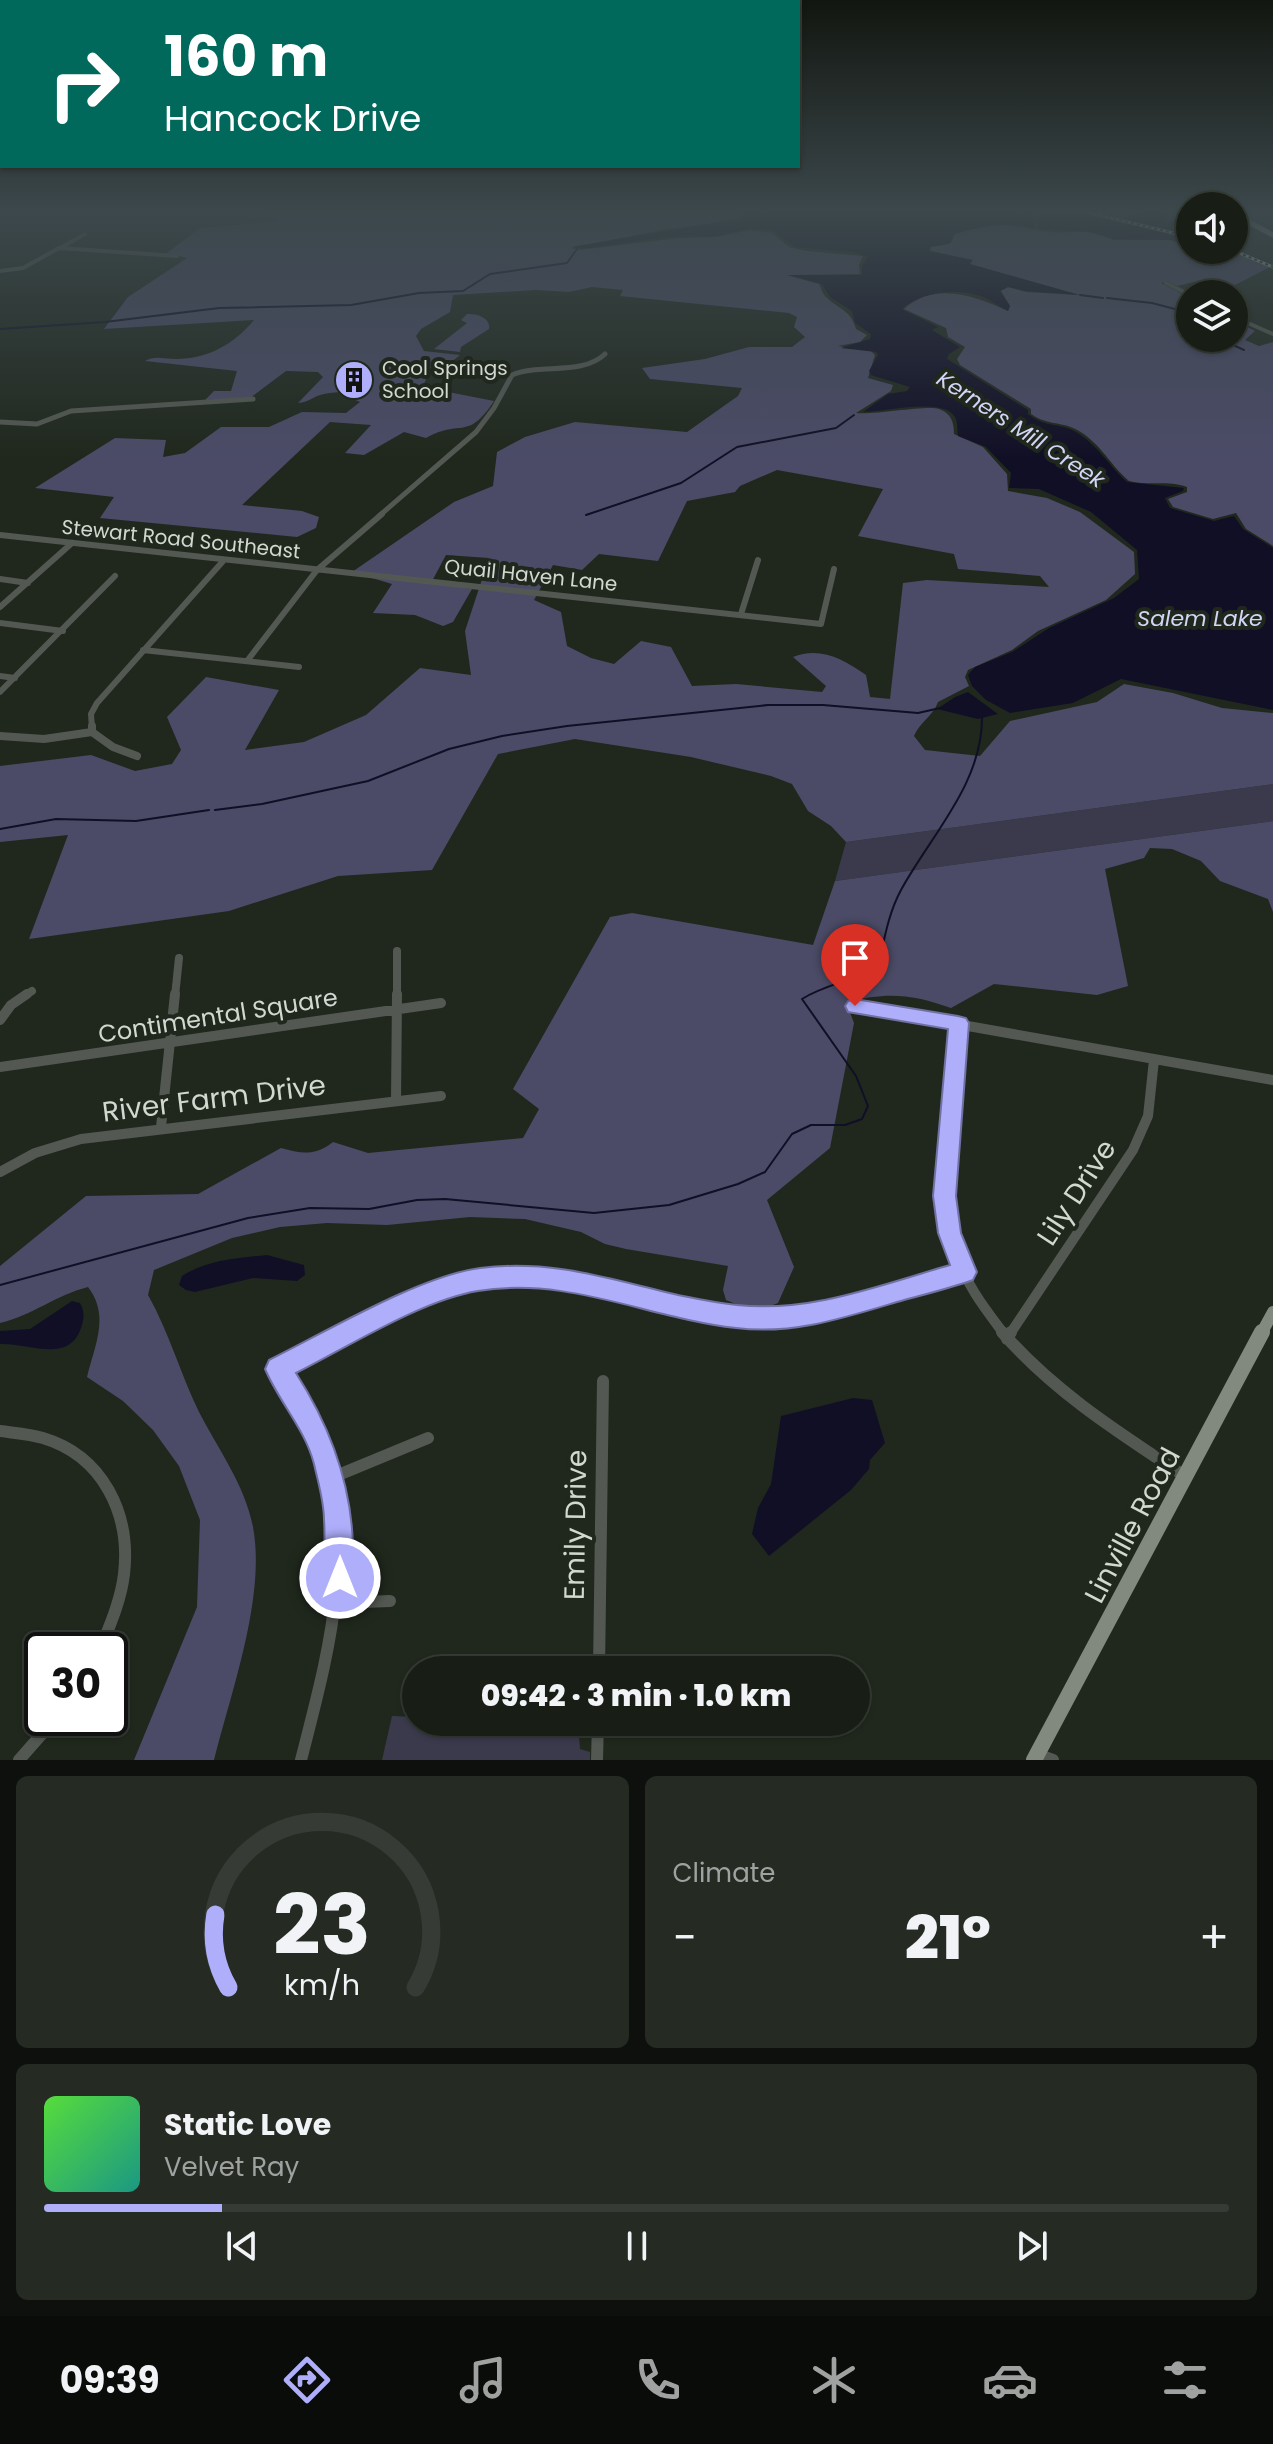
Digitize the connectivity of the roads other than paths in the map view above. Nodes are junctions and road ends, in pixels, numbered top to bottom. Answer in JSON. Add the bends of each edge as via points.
{"nodes":[{"id":1,"x":1248,"y":323,"type":"edge"},
{"id":2,"x":1273,"y":334,"type":"edge"},
{"id":3,"x":605,"y":354,"type":"dead end"},
{"id":4,"x":253,"y":399,"type":"dead end"},
{"id":5,"x":0,"y":422,"type":"edge"},
{"id":6,"x":0,"y":535,"type":"edge"},
{"id":7,"x":72,"y":543,"type":"junction"},
{"id":8,"x":224,"y":560,"type":"junction"},
{"id":9,"x":758,"y":560,"type":"dead end"},
{"id":10,"x":834,"y":569,"type":"dead end"},
{"id":11,"x":317,"y":570,"type":"junction"},
{"id":12,"x":115,"y":576,"type":"dead end"},
{"id":13,"x":0,"y":579,"type":"edge"},
{"id":14,"x":28,"y":583,"type":"junction"},
{"id":15,"x":0,"y":607,"type":"edge"},
{"id":16,"x":741,"y":614,"type":"junction"},
{"id":17,"x":0,"y":623,"type":"edge"},
{"id":18,"x":63,"y":631,"type":"junction"},
{"id":19,"x":143,"y":650,"type":"junction"},
{"id":20,"x":247,"y":661,"type":"junction"},
{"id":21,"x":299,"y":667,"type":"dead end"},
{"id":22,"x":0,"y":676,"type":"edge"},
{"id":23,"x":15,"y":678,"type":"junction"},
{"id":24,"x":0,"y":692,"type":"edge"},
{"id":25,"x":92,"y":732,"type":"junction"},
{"id":26,"x":0,"y":736,"type":"edge"},
{"id":27,"x":137,"y":756,"type":"dead end"},
{"id":28,"x":397,"y":951,"type":"dead end"},
{"id":29,"x":179,"y":958,"type":"dead end"},
{"id":30,"x":32,"y":991,"type":"dead end"},
{"id":31,"x":441,"y":1003,"type":"dead end"},
{"id":32,"x":855,"y":1006,"type":"dead end"},
{"id":33,"x":398,"y":1008,"type":"junction"},
{"id":34,"x":0,"y":1020,"type":"edge"},
{"id":35,"x":958,"y":1023,"type":"junction"},
{"id":36,"x":170,"y":1044,"type":"junction"},
{"id":37,"x":1154,"y":1060,"type":"junction"},
{"id":38,"x":0,"y":1067,"type":"edge"},
{"id":39,"x":1273,"y":1080,"type":"edge"},
{"id":40,"x":441,"y":1096,"type":"dead end"},
{"id":41,"x":396,"y":1101,"type":"junction"},
{"id":42,"x":161,"y":1127,"type":"junction"},
{"id":43,"x":0,"y":1172,"type":"edge"},
{"id":44,"x":964,"y":1272,"type":"junction"},
{"id":45,"x":1273,"y":1312,"type":"edge"},
{"id":46,"x":1007,"y":1339,"type":"junction"},
{"id":47,"x":603,"y":1381,"type":"dead end"},
{"id":48,"x":0,"y":1431,"type":"edge"},
{"id":49,"x":428,"y":1438,"type":"dead end"},
{"id":50,"x":1186,"y":1477,"type":"junction"},
{"id":51,"x":331,"y":1478,"type":"junction"},
{"id":52,"x":390,"y":1601,"type":"dead end"},
{"id":53,"x":338,"y":1603,"type":"junction"},
{"id":54,"x":107,"y":1632,"type":"edge"},
{"id":55,"x":599,"y":1656,"type":"edge"},
{"id":56,"x":40,"y":1736,"type":"edge"},
{"id":57,"x":598,"y":1736,"type":"edge"},
{"id":58,"x":1042,"y":1758,"type":"edge"},
{"id":59,"x":19,"y":1760,"type":"edge"},
{"id":60,"x":301,"y":1760,"type":"edge"},
{"id":61,"x":597,"y":1760,"type":"edge"}],
"edges":[{"from":1,"to":2,"type":"street"},
{"from":3,"to":11,"type":"street","name":"Stewart Road Southeast","via":[[596,362],[515,373],[476,432]]},
{"from":4,"to":5,"type":"street","via":[[71,411],[37,424]]},
{"from":6,"to":7,"type":"street","name":"Stewart Road Southeast"},
{"from":7,"to":8,"type":"street","name":"Stewart Road Southeast"},
{"from":7,"to":14,"type":"street"},
{"from":8,"to":11,"type":"street","name":"Stewart Road Southeast"},
{"from":8,"to":19,"type":"street"},
{"from":9,"to":16,"type":"street"},
{"from":10,"to":16,"type":"street","name":"Quail Haven Lane","via":[[821,624]]},
{"from":11,"to":16,"type":"street","name":"Quail Haven Lane"},
{"from":11,"to":20,"type":"street"},
{"from":12,"to":18,"type":"street"},
{"from":13,"to":14,"type":"street"},
{"from":14,"to":15,"type":"street"},
{"from":17,"to":18,"type":"street"},
{"from":18,"to":23,"type":"street"},
{"from":19,"to":20,"type":"street"},
{"from":19,"to":25,"type":"street","via":[[97,703],[91,714]]},
{"from":20,"to":21,"type":"street"},
{"from":22,"to":23,"type":"street"},
{"from":23,"to":24,"type":"street"},
{"from":25,"to":26,"type":"street","via":[[44,739]]},
{"from":25,"to":27,"type":"street","via":[[112,748]]},
{"from":28,"to":33,"type":"street"},
{"from":29,"to":36,"type":"street"},
{"from":30,"to":34,"type":"street"},
{"from":31,"to":33,"type":"street","name":"Contimental Square"},
{"from":32,"to":35,"type":"street"},
{"from":33,"to":36,"type":"street","name":"Contimental Square"},
{"from":33,"to":41,"type":"street"},
{"from":35,"to":37,"type":"street"},
{"from":35,"to":44,"type":"street","via":[[944,1196]]},
{"from":36,"to":38,"type":"street","name":"Contimental Square"},
{"from":36,"to":42,"type":"street"},
{"from":37,"to":39,"type":"street"},
{"from":37,"to":46,"type":"street","name":"Lily Drive","via":[[1148,1116],[1133,1150]]},
{"from":40,"to":41,"type":"street","name":"River Farm Drive"},
{"from":41,"to":42,"type":"street","name":"River Farm Drive"},
{"from":42,"to":43,"type":"street","name":"River Farm Drive","via":[[57,1145]]},
{"from":44,"to":46,"type":"street"},
{"from":44,"to":51,"type":"street","via":[[821,1313],[776,1319],[735,1316],[556,1277],[477,1280],[435,1292],[278,1369],[304,1410]]},
{"from":45,"to":50,"type":"main road","name":"Linville Road"},
{"from":46,"to":50,"type":"street","via":[[1044,1377]]},
{"from":47,"to":55,"type":"street","name":"Emily Drive"},
{"from":48,"to":54,"type":"street","via":[[31,1433],[67,1445],[95,1468],[113,1496],[124,1530],[125,1571]]},
{"from":49,"to":51,"type":"street"},
{"from":50,"to":58,"type":"main road","name":"Linville Road"},
{"from":51,"to":53,"type":"street","via":[[341,1543]]},
{"from":52,"to":53,"type":"street"},
{"from":53,"to":60,"type":"street"},
{"from":56,"to":59,"type":"street"},
{"from":57,"to":61,"type":"street"}]}
